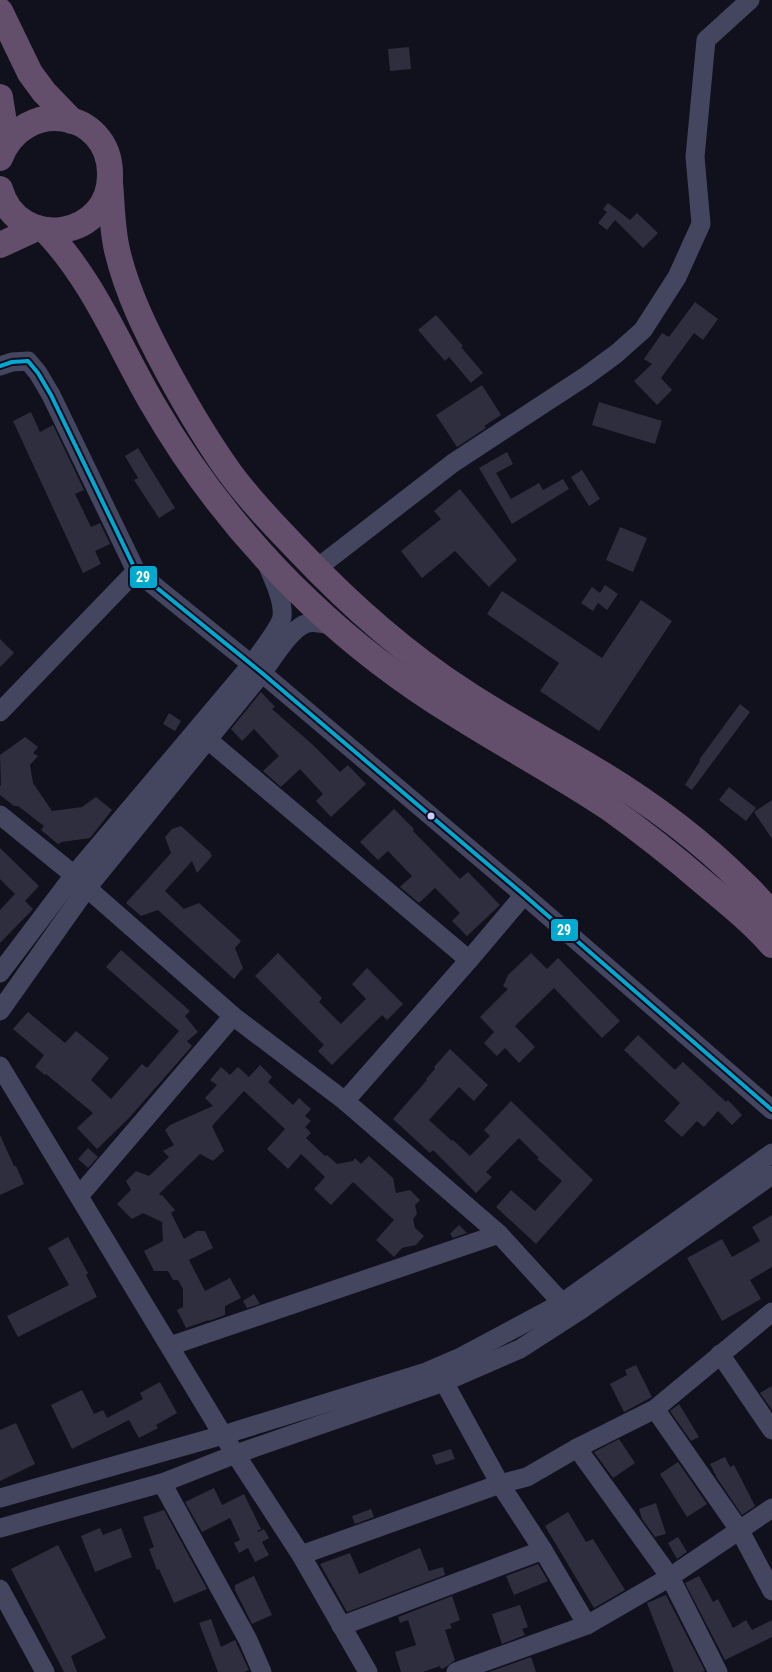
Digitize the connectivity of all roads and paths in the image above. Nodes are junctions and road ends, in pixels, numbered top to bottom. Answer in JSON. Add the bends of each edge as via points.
{"nodes":[{"id":1,"x":750,"y":0,"type":"edge"},
{"id":2,"x":0,"y":11,"type":"edge"},
{"id":3,"x":0,"y":97,"type":"edge"},
{"id":4,"x":72,"y":121,"type":"junction"},
{"id":5,"x":4,"y":150,"type":"edge"},
{"id":6,"x":110,"y":183,"type":"junction"},
{"id":7,"x":0,"y":189,"type":"edge"},
{"id":8,"x":41,"y":229,"type":"junction"},
{"id":9,"x":0,"y":245,"type":"edge"},
{"id":10,"x":0,"y":366,"type":"edge"},
{"id":11,"x":265,"y":558,"type":"junction"},
{"id":12,"x":316,"y":569,"type":"junction"},
{"id":13,"x":136,"y":571,"type":"junction"},
{"id":14,"x":336,"y":626,"type":"junction"},
{"id":15,"x":257,"y":668,"type":"junction"},
{"id":16,"x":0,"y":712,"type":"edge"},
{"id":17,"x":207,"y":739,"type":"junction"},
{"id":18,"x":0,"y":815,"type":"edge"},
{"id":19,"x":80,"y":882,"type":"junction"},
{"id":20,"x":524,"y":895,"type":"junction"},
{"id":21,"x":772,"y":914,"type":"edge"},
{"id":22,"x":772,"y":945,"type":"edge"},
{"id":23,"x":469,"y":960,"type":"junction"},
{"id":24,"x":0,"y":973,"type":"edge"},
{"id":25,"x":1,"y":1008,"type":"edge"},
{"id":26,"x":233,"y":1016,"type":"junction"},
{"id":27,"x":0,"y":1066,"type":"edge"},
{"id":28,"x":345,"y":1101,"type":"junction"},
{"id":29,"x":772,"y":1110,"type":"edge"},
{"id":30,"x":772,"y":1153,"type":"edge"},
{"id":31,"x":772,"y":1175,"type":"edge"},
{"id":32,"x":79,"y":1196,"type":"junction"},
{"id":33,"x":499,"y":1234,"type":"junction"},
{"id":34,"x":562,"y":1303,"type":"junction"},
{"id":35,"x":772,"y":1312,"type":"edge"},
{"id":36,"x":170,"y":1346,"type":"junction"},
{"id":37,"x":720,"y":1354,"type":"junction"},
{"id":38,"x":444,"y":1382,"type":"junction"},
{"id":39,"x":655,"y":1409,"type":"junction"},
{"id":40,"x":772,"y":1430,"type":"edge"},
{"id":41,"x":223,"y":1435,"type":"junction"},
{"id":42,"x":577,"y":1448,"type":"junction"},
{"id":43,"x":236,"y":1454,"type":"junction"},
{"id":44,"x":162,"y":1483,"type":"junction"},
{"id":45,"x":500,"y":1484,"type":"junction"},
{"id":46,"x":0,"y":1498,"type":"edge"},
{"id":47,"x":772,"y":1508,"type":"edge"},
{"id":48,"x":0,"y":1528,"type":"edge"},
{"id":49,"x":740,"y":1531,"type":"junction"},
{"id":50,"x":543,"y":1550,"type":"junction"},
{"id":51,"x":300,"y":1555,"type":"junction"},
{"id":52,"x":670,"y":1577,"type":"junction"},
{"id":53,"x":0,"y":1589,"type":"edge"},
{"id":54,"x":772,"y":1591,"type":"edge"},
{"id":55,"x":587,"y":1625,"type":"junction"},
{"id":56,"x":341,"y":1626,"type":"junction"},
{"id":57,"x":46,"y":1672,"type":"edge"},
{"id":58,"x":262,"y":1672,"type":"edge"},
{"id":59,"x":368,"y":1672,"type":"edge"},
{"id":60,"x":456,"y":1672,"type":"edge"},
{"id":61,"x":718,"y":1672,"type":"edge"}],
"edges":[{"from":1,"to":12,"type":"street","via":[[706,40],[695,157],[701,224],[677,277],[643,330],[586,376],[453,463]]},
{"from":2,"to":4,"type":"highway","via":[[30,73]]},
{"from":3,"to":5,"type":"highway"},
{"from":4,"to":5,"type":"highway","via":[[54,118],[36,121],[20,129]]},
{"from":4,"to":6,"type":"highway","via":[[100,141],[108,157]]},
{"from":6,"to":8,"type":"highway","via":[[100,208],[88,220],[65,230]]},
{"from":6,"to":12,"type":"highway","via":[[121,266],[138,312],[185,404],[256,506]]},
{"from":7,"to":8,"type":"highway","via":[[16,216]]},
{"from":8,"to":9,"type":"highway"},
{"from":8,"to":11,"type":"highway","via":[[63,248],[86,282],[180,449]]},
{"from":10,"to":13,"type":"street","via":[[28,361],[38,373]]},
{"from":11,"to":14,"type":"highway"},
{"from":11,"to":15,"type":"street","via":[[279,595],[282,619]]},
{"from":12,"to":21,"type":"highway","via":[[432,670],[595,770],[686,833],[744,884]]},
{"from":13,"to":15,"type":"street"},
{"from":13,"to":16,"type":"street"},
{"from":14,"to":15,"type":"street","via":[[309,622],[299,627]]},
{"from":14,"to":22,"type":"highway","via":[[427,697],[624,819],[720,896]]},
{"from":15,"to":17,"type":"street"},
{"from":15,"to":19,"type":"street"},
{"from":15,"to":20,"type":"street"},
{"from":17,"to":19,"type":"street"},
{"from":17,"to":23,"type":"street"},
{"from":18,"to":19,"type":"street"},
{"from":19,"to":24,"type":"street"},
{"from":19,"to":25,"type":"street"},
{"from":19,"to":26,"type":"street"},
{"from":20,"to":23,"type":"street"},
{"from":20,"to":29,"type":"street"},
{"from":23,"to":28,"type":"street"},
{"from":26,"to":28,"type":"street"},
{"from":26,"to":32,"type":"street"},
{"from":27,"to":32,"type":"street"},
{"from":28,"to":33,"type":"street"},
{"from":30,"to":34,"type":"street"},
{"from":31,"to":38,"type":"street","via":[[520,1349]]},
{"from":32,"to":36,"type":"street"},
{"from":33,"to":34,"type":"street"},
{"from":33,"to":36,"type":"street"},
{"from":34,"to":41,"type":"street","via":[[426,1372]]},
{"from":35,"to":37,"type":"street"},
{"from":36,"to":41,"type":"street"},
{"from":37,"to":39,"type":"street"},
{"from":37,"to":40,"type":"street"},
{"from":38,"to":43,"type":"street"},
{"from":38,"to":45,"type":"street"},
{"from":39,"to":42,"type":"street"},
{"from":39,"to":49,"type":"street"},
{"from":41,"to":43,"type":"street"},
{"from":41,"to":46,"type":"street"},
{"from":42,"to":45,"type":"street","via":[[526,1478]]},
{"from":42,"to":52,"type":"street"},
{"from":43,"to":44,"type":"street"},
{"from":43,"to":51,"type":"street"},
{"from":44,"to":48,"type":"street"},
{"from":44,"to":58,"type":"street","via":[[248,1640]]},
{"from":45,"to":50,"type":"street"},
{"from":45,"to":51,"type":"street"},
{"from":47,"to":49,"type":"street"},
{"from":49,"to":52,"type":"street"},
{"from":49,"to":54,"type":"street"},
{"from":50,"to":55,"type":"street"},
{"from":50,"to":56,"type":"street"},
{"from":51,"to":56,"type":"street"},
{"from":52,"to":55,"type":"street"},
{"from":52,"to":61,"type":"street"},
{"from":53,"to":57,"type":"street"},
{"from":55,"to":60,"type":"street"},
{"from":56,"to":59,"type":"street"}]}
